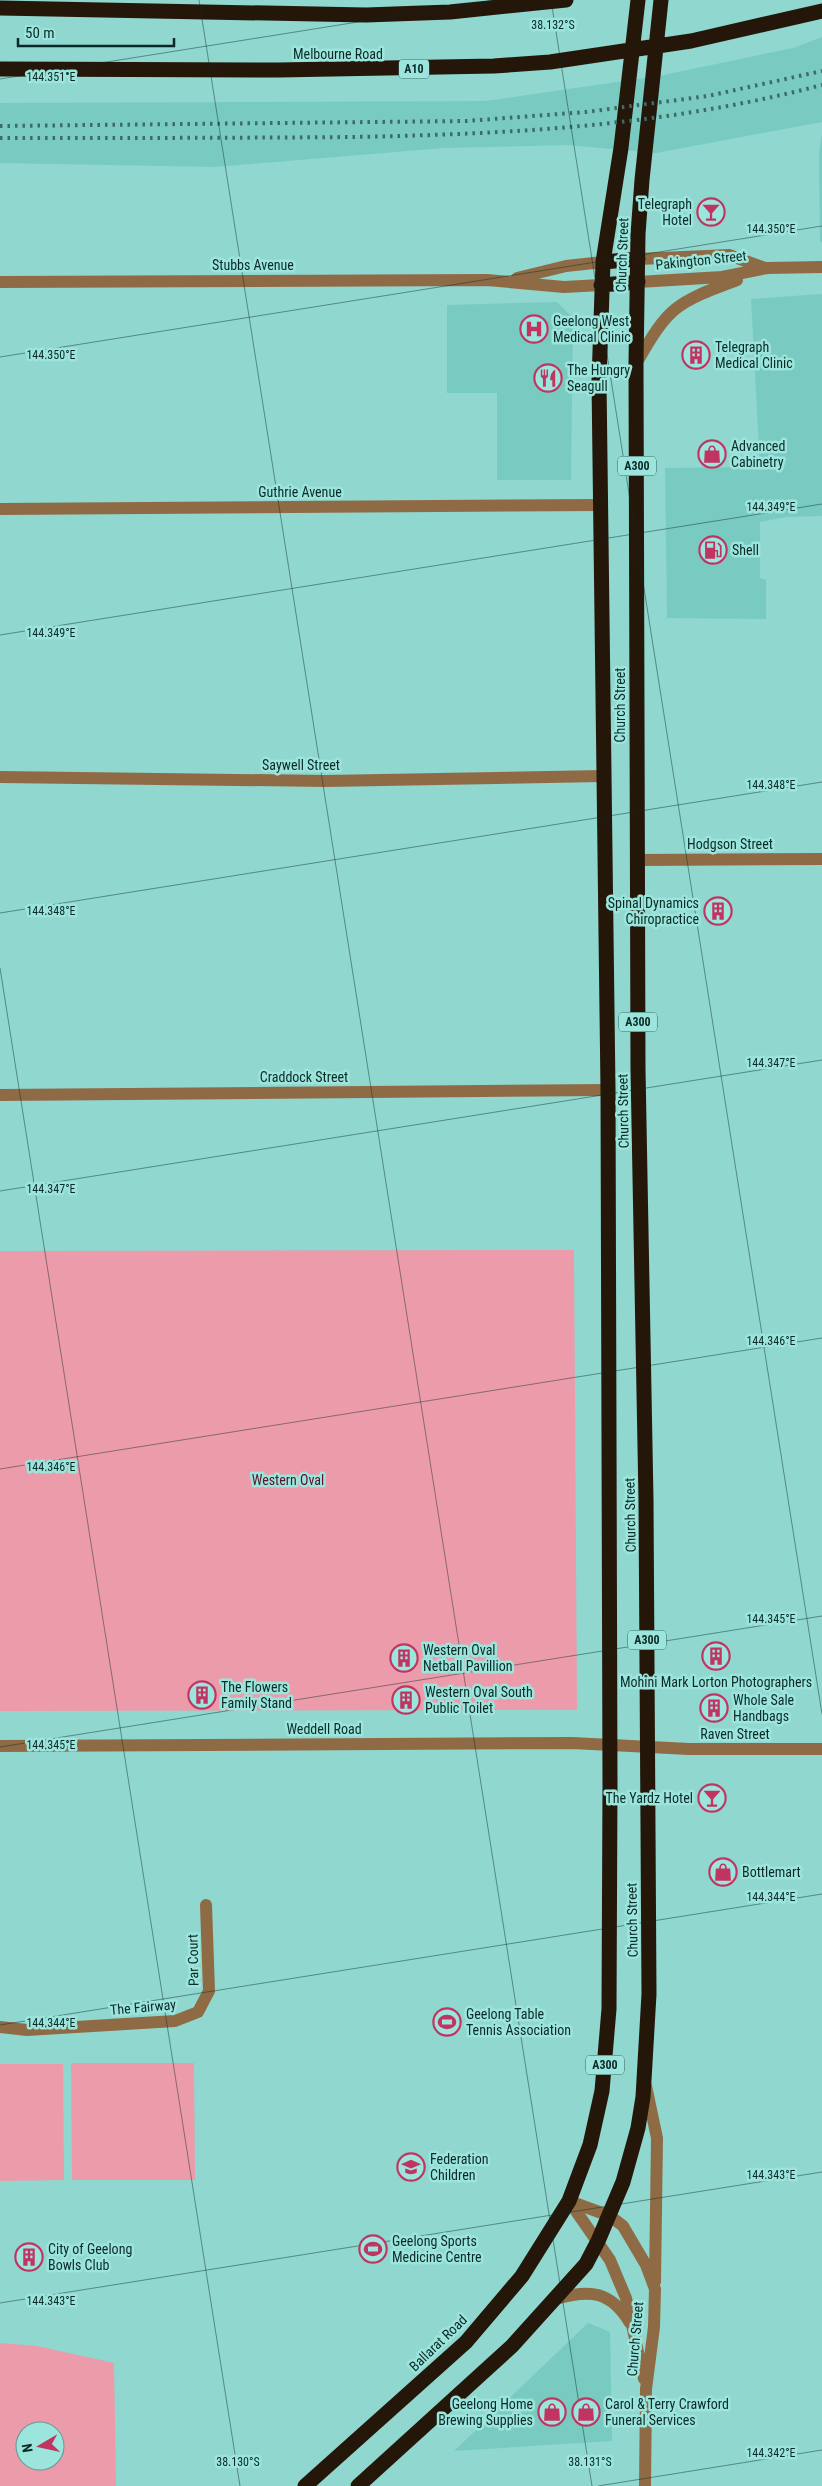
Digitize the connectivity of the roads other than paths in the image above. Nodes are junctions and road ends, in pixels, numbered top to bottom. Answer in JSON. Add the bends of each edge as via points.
{"nodes":[{"id":1,"x":19,"y":0,"type":"edge"},
{"id":2,"x":566,"y":0,"type":"edge"},
{"id":3,"x":638,"y":0,"type":"edge"},
{"id":4,"x":660,"y":0,"type":"edge"},
{"id":5,"x":0,"y":3,"type":"edge"},
{"id":6,"x":0,"y":8,"type":"edge"},
{"id":7,"x":822,"y":12,"type":"edge"},
{"id":8,"x":0,"y":69,"type":"edge"},
{"id":9,"x":638,"y":260,"type":"junction"},
{"id":10,"x":603,"y":262,"type":"junction"},
{"id":11,"x":822,"y":267,"type":"edge"},
{"id":12,"x":767,"y":268,"type":"junction"},
{"id":13,"x":507,"y":280,"type":"junction"},
{"id":14,"x":0,"y":282,"type":"edge"},
{"id":15,"x":638,"y":282,"type":"junction"},
{"id":16,"x":601,"y":285,"type":"junction"},
{"id":17,"x":636,"y":364,"type":"junction"},
{"id":18,"x":599,"y":505,"type":"junction"},
{"id":19,"x":0,"y":509,"type":"edge"},
{"id":20,"x":602,"y":776,"type":"junction"},
{"id":21,"x":0,"y":777,"type":"edge"},
{"id":22,"x":822,"y":859,"type":"edge"},
{"id":23,"x":638,"y":860,"type":"junction"},
{"id":24,"x":608,"y":1090,"type":"junction"},
{"id":25,"x":0,"y":1095,"type":"edge"},
{"id":26,"x":610,"y":1745,"type":"junction"},
{"id":27,"x":0,"y":1746,"type":"edge"},
{"id":28,"x":648,"y":1747,"type":"junction"},
{"id":29,"x":822,"y":1750,"type":"edge"},
{"id":30,"x":206,"y":1905,"type":"dead end"},
{"id":31,"x":198,"y":2012,"type":"joint"},
{"id":32,"x":0,"y":2027,"type":"edge"},
{"id":33,"x":644,"y":2081,"type":"junction"},
{"id":34,"x":569,"y":2201,"type":"junction"},
{"id":35,"x":610,"y":2216,"type":"junction"},
{"id":36,"x":598,"y":2241,"type":"junction"},
{"id":37,"x":655,"y":2289,"type":"junction"},
{"id":38,"x":556,"y":2299,"type":"junction"},
{"id":39,"x":634,"y":2330,"type":"junction"},
{"id":40,"x":646,"y":2389,"type":"junction"},
{"id":41,"x":305,"y":2486,"type":"edge"},
{"id":42,"x":358,"y":2486,"type":"edge"},
{"id":43,"x":645,"y":2486,"type":"edge"}],
"edges":[{"from":1,"to":5,"type":"highway"},
{"from":2,"to":6,"type":"highway","via":[[450,12],[366,15]]},
{"from":3,"to":10,"type":"highway","name":"Church Street","number":"A300","via":[[621,148]]},
{"from":4,"to":9,"type":"highway","name":"Church Street","number":"A300","via":[[645,146]]},
{"from":7,"to":8,"type":"highway","name":"Melbourne Road","number":"A10","via":[[682,43],[550,62],[494,66],[280,70]]},
{"from":9,"to":10,"type":"highway","name":"Pakington Street"},
{"from":9,"to":12,"type":"street","name":"Pakington Street","via":[[729,255]]},
{"from":9,"to":15,"type":"highway","name":"Church Street","number":"A300"},
{"from":10,"to":13,"type":"street","name":"Stubbs Avenue","via":[[566,266]]},
{"from":10,"to":16,"type":"highway","name":"Church Street","number":"A300"},
{"from":11,"to":12,"type":"street","name":"Pakington Street"},
{"from":12,"to":15,"type":"street","name":"Pakington Street","via":[[716,277]]},
{"from":12,"to":17,"type":"street","via":[[700,293],[675,307],[662,320]]},
{"from":13,"to":14,"type":"street","name":"Stubbs Avenue"},
{"from":13,"to":16,"type":"street","name":"Stubbs Avenue","via":[[564,287]]},
{"from":15,"to":16,"type":"highway","name":"Stubbs Avenue"},
{"from":15,"to":17,"type":"highway","name":"Church Street","number":"A300"},
{"from":16,"to":18,"type":"highway","name":"Church Street","number":"A300"},
{"from":17,"to":23,"type":"highway","name":"Church Street","number":"A300"},
{"from":18,"to":19,"type":"street","name":"Guthrie Avenue"},
{"from":18,"to":20,"type":"highway","name":"Church Street","number":"A300"},
{"from":20,"to":21,"type":"street","name":"Saywell Street","via":[[326,781]]},
{"from":20,"to":24,"type":"highway","name":"Church Street","number":"A300"},
{"from":22,"to":23,"type":"street","name":"Hodgson Street"},
{"from":23,"to":28,"type":"highway","name":"Church Street","number":"A300"},
{"from":24,"to":25,"type":"street","name":"Craddock Street"},
{"from":24,"to":26,"type":"highway","name":"Church Street","number":"A300"},
{"from":26,"to":27,"type":"street","name":"Weddell Road"},
{"from":26,"to":28,"type":"street","name":"Weddell Road"},
{"from":26,"to":34,"type":"highway","name":"Church Street","number":"A300","via":[[607,2041],[594,2130]]},
{"from":28,"to":29,"type":"street","name":"Raven Street"},
{"from":28,"to":33,"type":"highway","name":"Church Street","number":"A300","via":[[649,1994]]},
{"from":30,"to":31,"type":"street","name":"Par Court","via":[[210,1991]]},
{"from":31,"to":32,"type":"street","name":"The Fairway","via":[[175,2022],[27,2030]]},
{"from":33,"to":35,"type":"highway","name":"Church Street","number":"A300","via":[[634,2148]]},
{"from":33,"to":37,"type":"street","via":[[656,2138]]},
{"from":34,"to":35,"type":"street","name":"Church Street"},
{"from":34,"to":36,"type":"street","name":"Church Street"},
{"from":34,"to":41,"type":"highway","name":"Ballarat Road","number":"A300","via":[[522,2276],[466,2342]]},
{"from":35,"to":36,"type":"highway","name":"Church Street","number":"A300"},
{"from":35,"to":37,"type":"street","name":"Church Street","via":[[629,2235]]},
{"from":36,"to":38,"type":"highway","number":"A300","via":[[586,2264]]},
{"from":36,"to":39,"type":"street","name":"Church Street","via":[[626,2298]]},
{"from":37,"to":40,"type":"street","name":"Church Street"},
{"from":38,"to":39,"type":"street","via":[[575,2294],[601,2295],[619,2308]]},
{"from":38,"to":42,"type":"highway","number":"A300","via":[[512,2346]]},
{"from":39,"to":40,"type":"street","name":"Church Street"},
{"from":40,"to":43,"type":"street","name":"Church Street"}]}
